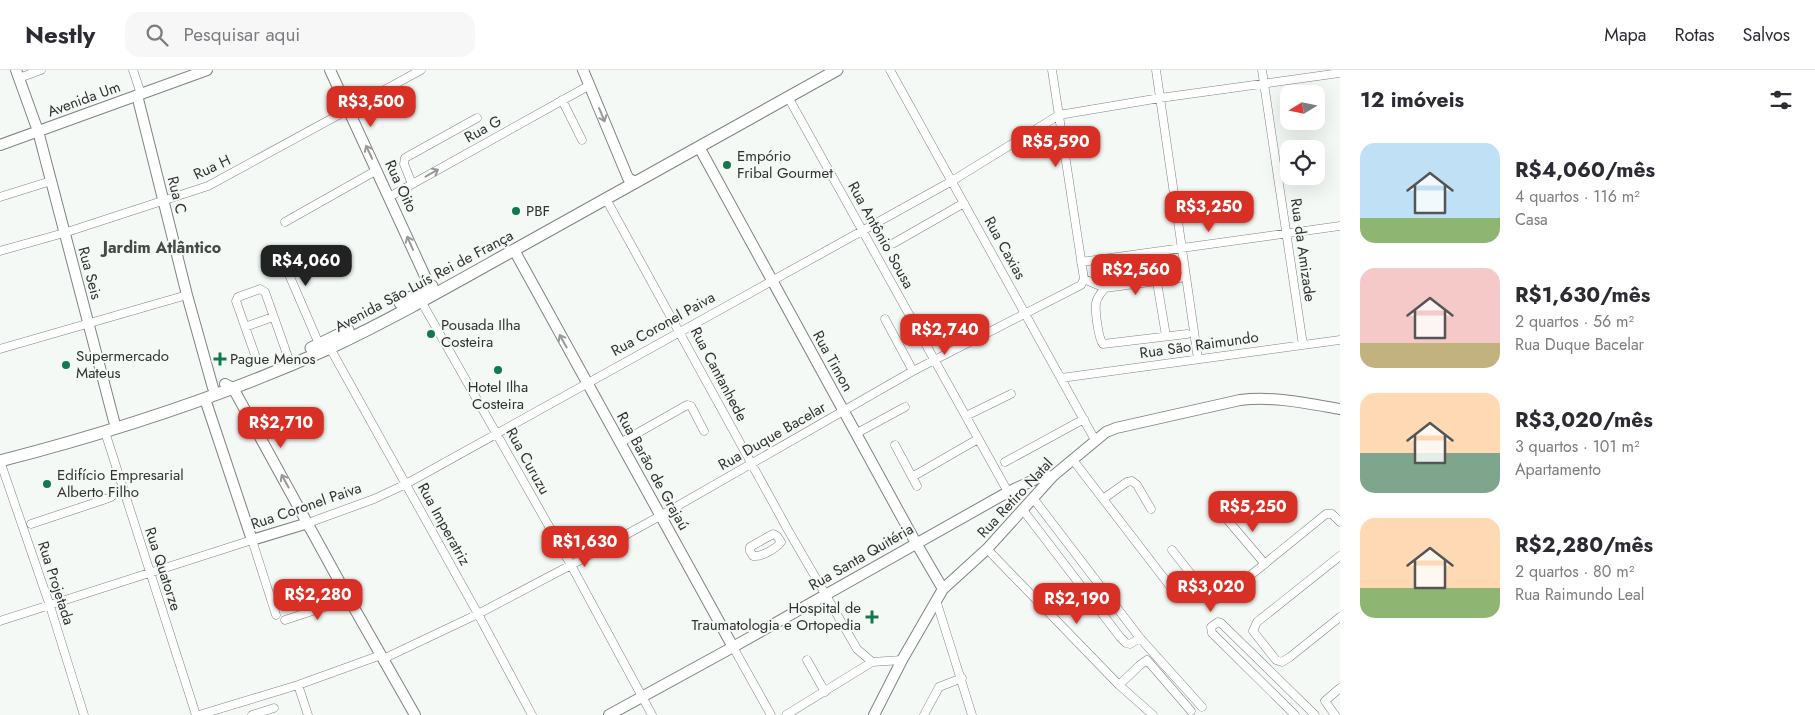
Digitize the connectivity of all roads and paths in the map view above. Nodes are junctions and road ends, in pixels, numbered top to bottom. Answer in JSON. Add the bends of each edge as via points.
{"nodes":[{"id":1,"x":40,"y":70,"type":"edge"},
{"id":2,"x":133,"y":70,"type":"edge"},
{"id":3,"x":207,"y":70,"type":"edge"},
{"id":4,"x":330,"y":70,"type":"edge"},
{"id":5,"x":420,"y":70,"type":"edge"},
{"id":6,"x":583,"y":70,"type":"edge"},
{"id":7,"x":820,"y":70,"type":"edge"},
{"id":8,"x":837,"y":70,"type":"edge"},
{"id":9,"x":890,"y":70,"type":"edge"},
{"id":10,"x":1052,"y":70,"type":"edge"},
{"id":11,"x":1156,"y":70,"type":"edge"},
{"id":12,"x":1262,"y":70,"type":"edge"},
{"id":13,"x":21,"y":73,"type":"edge"},
{"id":14,"x":1340,"y":73,"type":"edge"},
{"id":15,"x":1264,"y":84,"type":"junction"},
{"id":16,"x":590,"y":85,"type":"junction"},
{"id":17,"x":139,"y":95,"type":"junction"},
{"id":18,"x":788,"y":97,"type":"junction"},
{"id":19,"x":1160,"y":98,"type":"junction"},
{"id":20,"x":562,"y":100,"type":"junction"},
{"id":21,"x":349,"y":110,"type":"junction"},
{"id":22,"x":1059,"y":115,"type":"junction"},
{"id":23,"x":477,"y":118,"type":"dead end"},
{"id":24,"x":41,"y":130,"type":"junction"},
{"id":25,"x":582,"y":140,"type":"dead end"},
{"id":26,"x":0,"y":145,"type":"edge"},
{"id":27,"x":699,"y":147,"type":"junction"},
{"id":28,"x":377,"y":170,"type":"junction"},
{"id":29,"x":632,"y":180,"type":"junction"},
{"id":30,"x":51,"y":181,"type":"junction"},
{"id":31,"x":952,"y":181,"type":"junction"},
{"id":32,"x":412,"y":184,"type":"junction"},
{"id":33,"x":0,"y":197,"type":"edge"},
{"id":34,"x":389,"y":197,"type":"junction"},
{"id":35,"x":606,"y":199,"type":"junction"},
{"id":36,"x":163,"y":200,"type":"junction"},
{"id":37,"x":964,"y":203,"type":"junction"},
{"id":38,"x":285,"y":222,"type":"dead end"},
{"id":39,"x":1340,"y":226,"type":"edge"},
{"id":40,"x":863,"y":231,"type":"junction"},
{"id":41,"x":64,"y":232,"type":"junction"},
{"id":42,"x":1286,"y":234,"type":"junction"},
{"id":43,"x":894,"y":243,"type":"dead end"},
{"id":44,"x":509,"y":248,"type":"junction"},
{"id":45,"x":1182,"y":248,"type":"junction"},
{"id":46,"x":0,"y":251,"type":"edge"},
{"id":47,"x":281,"y":256,"type":"dead end"},
{"id":48,"x":1081,"y":262,"type":"junction"},
{"id":49,"x":1180,"y":278,"type":"dead end"},
{"id":50,"x":1084,"y":279,"type":"junction"},
{"id":51,"x":772,"y":281,"type":"junction"},
{"id":52,"x":1157,"y":282,"type":"junction"},
{"id":53,"x":430,"y":287,"type":"junction"},
{"id":54,"x":1105,"y":288,"type":"junction"},
{"id":55,"x":187,"y":295,"type":"junction"},
{"id":56,"x":421,"y":301,"type":"junction"},
{"id":57,"x":1025,"y":313,"type":"junction"},
{"id":58,"x":273,"y":317,"type":"junction"},
{"id":59,"x":885,"y":319,"type":"dead end"},
{"id":60,"x":88,"y":324,"type":"junction"},
{"id":61,"x":245,"y":327,"type":"junction"},
{"id":62,"x":681,"y":332,"type":"junction"},
{"id":63,"x":1187,"y":334,"type":"dead end"},
{"id":64,"x":1166,"y":336,"type":"junction"},
{"id":65,"x":1340,"y":340,"type":"edge"},
{"id":66,"x":1303,"y":345,"type":"junction"},
{"id":67,"x":324,"y":346,"type":"junction"},
{"id":68,"x":0,"y":349,"type":"edge"},
{"id":69,"x":255,"y":355,"type":"dead end"},
{"id":70,"x":288,"y":358,"type":"junction"},
{"id":71,"x":1198,"y":359,"type":"junction"},
{"id":72,"x":934,"y":360,"type":"junction"},
{"id":73,"x":913,"y":372,"type":"junction"},
{"id":74,"x":1061,"y":378,"type":"junction"},
{"id":75,"x":587,"y":384,"type":"junction"},
{"id":76,"x":229,"y":386,"type":"junction"},
{"id":77,"x":212,"y":388,"type":"junction"},
{"id":78,"x":1011,"y":394,"type":"dead end"},
{"id":79,"x":205,"y":398,"type":"junction"},
{"id":80,"x":904,"y":407,"type":"dead end"},
{"id":81,"x":1340,"y":409,"type":"edge"},
{"id":82,"x":844,"y":411,"type":"junction"},
{"id":83,"x":966,"y":416,"type":"junction"},
{"id":84,"x":1084,"y":419,"type":"junction"},
{"id":85,"x":114,"y":421,"type":"junction"},
{"id":86,"x":704,"y":431,"type":"dead end"},
{"id":87,"x":105,"y":432,"type":"junction"},
{"id":88,"x":496,"y":433,"type":"junction"},
{"id":89,"x":857,"y":434,"type":"junction"},
{"id":90,"x":978,"y":439,"type":"junction"},
{"id":91,"x":1095,"y":440,"type":"junction"},
{"id":92,"x":620,"y":443,"type":"junction"},
{"id":93,"x":895,"y":444,"type":"dead end"},
{"id":94,"x":0,"y":454,"type":"edge"},
{"id":95,"x":1073,"y":460,"type":"junction"},
{"id":96,"x":0,"y":461,"type":"edge"},
{"id":97,"x":1005,"y":462,"type":"dead end"},
{"id":98,"x":752,"y":464,"type":"junction"},
{"id":99,"x":1053,"y":476,"type":"junction"},
{"id":100,"x":912,"y":477,"type":"junction"},
{"id":101,"x":406,"y":484,"type":"junction"},
{"id":102,"x":917,"y":486,"type":"dead end"},
{"id":103,"x":123,"y":487,"type":"junction"},
{"id":104,"x":1008,"y":492,"type":"junction"},
{"id":105,"x":1033,"y":498,"type":"junction"},
{"id":106,"x":1103,"y":499,"type":"junction"},
{"id":107,"x":1151,"y":509,"type":"dead end"},
{"id":108,"x":1023,"y":510,"type":"junction"},
{"id":109,"x":660,"y":516,"type":"junction"},
{"id":110,"x":1225,"y":517,"type":"dead end"},
{"id":111,"x":1338,"y":520,"type":"edge"},
{"id":112,"x":308,"y":523,"type":"junction"},
{"id":113,"x":31,"y":524,"type":"dead end"},
{"id":114,"x":788,"y":530,"type":"junction"},
{"id":115,"x":777,"y":536,"type":"dead end"},
{"id":116,"x":252,"y":540,"type":"junction"},
{"id":117,"x":916,"y":543,"type":"junction"},
{"id":118,"x":988,"y":549,"type":"junction"},
{"id":119,"x":1172,"y":550,"type":"dead end"},
{"id":120,"x":1340,"y":556,"type":"edge"},
{"id":121,"x":571,"y":564,"type":"junction"},
{"id":122,"x":1265,"y":564,"type":"junction"},
{"id":123,"x":150,"y":574,"type":"junction"},
{"id":124,"x":944,"y":589,"type":"junction"},
{"id":125,"x":1173,"y":590,"type":"dead end"},
{"id":126,"x":826,"y":595,"type":"junction"},
{"id":127,"x":349,"y":599,"type":"junction"},
{"id":128,"x":936,"y":600,"type":"junction"},
{"id":129,"x":50,"y":606,"type":"junction"},
{"id":130,"x":478,"y":614,"type":"junction"},
{"id":131,"x":276,"y":615,"type":"dead end"},
{"id":132,"x":1340,"y":617,"type":"edge"},
{"id":133,"x":285,"y":620,"type":"dead end"},
{"id":134,"x":0,"y":621,"type":"edge"},
{"id":135,"x":1140,"y":638,"type":"junction"},
{"id":136,"x":733,"y":648,"type":"junction"},
{"id":137,"x":382,"y":657,"type":"junction"},
{"id":138,"x":807,"y":660,"type":"dead end"},
{"id":139,"x":902,"y":660,"type":"junction"},
{"id":140,"x":872,"y":662,"type":"junction"},
{"id":141,"x":962,"y":678,"type":"junction"},
{"id":142,"x":298,"y":685,"type":"junction"},
{"id":143,"x":1119,"y":685,"type":"junction"},
{"id":144,"x":1340,"y":688,"type":"edge"},
{"id":145,"x":826,"y":692,"type":"junction"},
{"id":146,"x":269,"y":694,"type":"junction"},
{"id":147,"x":642,"y":697,"type":"junction"},
{"id":148,"x":1202,"y":707,"type":"dead end"},
{"id":149,"x":1191,"y":711,"type":"dead end"},
{"id":150,"x":275,"y":712,"type":"edge"},
{"id":151,"x":84,"y":715,"type":"edge"},
{"id":152,"x":197,"y":715,"type":"edge"},
{"id":153,"x":252,"y":715,"type":"edge"},
{"id":154,"x":308,"y":715,"type":"edge"},
{"id":155,"x":416,"y":715,"type":"edge"},
{"id":156,"x":532,"y":715,"type":"edge"},
{"id":157,"x":609,"y":715,"type":"edge"},
{"id":158,"x":652,"y":715,"type":"edge"},
{"id":159,"x":771,"y":715,"type":"edge"},
{"id":160,"x":786,"y":715,"type":"edge"},
{"id":161,"x":874,"y":715,"type":"edge"},
{"id":162,"x":924,"y":715,"type":"edge"},
{"id":163,"x":972,"y":715,"type":"edge"},
{"id":164,"x":1153,"y":715,"type":"edge"},
{"id":165,"x":1295,"y":715,"type":"edge"},
{"id":166,"x":1315,"y":715,"type":"edge"},
{"id":167,"x":1335,"y":715,"type":"edge"}],
"edges":[{"from":1,"to":13,"type":"street"},
{"from":2,"to":17,"type":"street"},
{"from":3,"to":17,"type":"street","name":"Avenida Um"},
{"from":4,"to":21,"type":"street","name":"Rua Oito"},
{"from":5,"to":21,"type":"street","name":"Rua H"},
{"from":6,"to":16,"type":"street"},
{"from":7,"to":29,"type":"main road","name":"Avenida São Luís Rei de França"},
{"from":8,"to":18,"type":"main road","name":"Avenida São Luís Rei de França"},
{"from":9,"to":31,"type":"street","name":"Rua Caxias","via":[[914,107]]},
{"from":10,"to":22,"type":"street"},
{"from":11,"to":19,"type":"street"},
{"from":12,"to":15,"type":"street","name":"Rua da Amizade"},
{"from":13,"to":24,"type":"street","name":"Rua Seis"},
{"from":14,"to":15,"type":"street","name":"Rua Coronel Paiva"},
{"from":15,"to":19,"type":"street","name":"Rua Coronel Paiva"},
{"from":15,"to":42,"type":"street","name":"Rua da Amizade"},
{"from":16,"to":20,"type":"street","name":"Rua G"},
{"from":16,"to":29,"type":"street","one_way":true},
{"from":17,"to":24,"type":"street","name":"Avenida Um"},
{"from":17,"to":36,"type":"street","name":"Rua C"},
{"from":18,"to":27,"type":"main road","name":"Avenida São Luís Rei de França"},
{"from":18,"to":40,"type":"street","name":"Rua Antônio Sousa"},
{"from":19,"to":22,"type":"street","name":"Rua Coronel Paiva"},
{"from":19,"to":45,"type":"street"},
{"from":20,"to":25,"type":"street"},
{"from":32,"to":20,"type":"street","name":"Rua G","one_way":true},
{"from":28,"to":21,"type":"street","name":"Rua Oito","one_way":true},
{"from":21,"to":36,"type":"street","name":"Rua H","via":[[213,184]]},
{"from":22,"to":31,"type":"street","name":"Rua Coronel Paiva"},
{"from":22,"to":48,"type":"street"},
{"from":23,"to":32,"type":"street","via":[[405,158],[404,164]]},
{"from":24,"to":26,"type":"street","name":"Avenida Um"},
{"from":24,"to":30,"type":"street","name":"Rua Seis"},
{"from":27,"to":29,"type":"main road","name":"Avenida São Luís Rei de França"},
{"from":27,"to":51,"type":"street","name":"Rua Timon"},
{"from":28,"to":34,"type":"street","name":"Rua Oito"},
{"from":28,"to":38,"type":"street"},
{"from":29,"to":35,"type":"main road","name":"Avenida São Luís Rei de França"},
{"from":29,"to":44,"type":"main road","name":"Avenida São Luís Rei de França"},
{"from":30,"to":33,"type":"street"},
{"from":30,"to":41,"type":"street","name":"Rua Seis"},
{"from":31,"to":37,"type":"street","name":"Rua Caxias"},
{"from":31,"to":40,"type":"street","name":"Rua Coronel Paiva"},
{"from":32,"to":34,"type":"street","name":"Rua G"},
{"from":53,"to":34,"type":"street","name":"Rua Oito","one_way":true},
{"from":35,"to":44,"type":"main road","name":"Avenida São Luís Rei de França"},
{"from":35,"to":62,"type":"street","name":"Rua Cantanhede"},
{"from":36,"to":41,"type":"street","name":"Rua H"},
{"from":36,"to":55,"type":"street","name":"Rua C"},
{"from":37,"to":43,"type":"street"},
{"from":37,"to":57,"type":"street","name":"Rua Caxias"},
{"from":39,"to":42,"type":"street"},
{"from":40,"to":51,"type":"street","name":"Rua Coronel Paiva"},
{"from":40,"to":72,"type":"street","name":"Rua Antônio Sousa"},
{"from":41,"to":46,"type":"street","name":"Rua H"},
{"from":41,"to":60,"type":"street","name":"Rua Seis"},
{"from":42,"to":45,"type":"street"},
{"from":42,"to":66,"type":"street","name":"Rua da Amizade"},
{"from":44,"to":53,"type":"main road","name":"Avenida São Luís Rei de França"},
{"from":44,"to":56,"type":"main road","name":"Avenida São Luís Rei de França"},
{"from":75,"to":44,"type":"street","name":"Rua Barão de Grajaú","one_way":true},
{"from":45,"to":48,"type":"street"},
{"from":45,"to":71,"type":"street"},
{"from":47,"to":67,"type":"street","name":"Rua Imperatriz"},
{"from":48,"to":50,"type":"street"},
{"from":49,"to":52,"type":"street"},
{"from":50,"to":54,"type":"street"},
{"from":50,"to":57,"type":"street","name":"Rua Duque Bacelar","via":[[1081,285]]},
{"from":51,"to":62,"type":"street","name":"Rua Coronel Paiva"},
{"from":51,"to":82,"type":"street","name":"Rua Timon"},
{"from":52,"to":54,"type":"street"},
{"from":52,"to":64,"type":"street"},
{"from":53,"to":67,"type":"main road","name":"Avenida São Luís Rei de França"},
{"from":54,"to":64,"type":"street","via":[[1096,305],[1103,344]]},
{"from":55,"to":60,"type":"street"},
{"from":55,"to":77,"type":"street","name":"Rua C"},
{"from":56,"to":67,"type":"main road","name":"Avenida São Luís Rei de França"},
{"from":56,"to":88,"type":"street","name":"Rua Curuzu"},
{"from":57,"to":72,"type":"street","name":"Rua Duque Bacelar"},
{"from":57,"to":74,"type":"street","name":"Rua Caxias"},
{"from":58,"to":61,"type":"street"},
{"from":58,"to":61,"type":"street","via":[[263,290],[238,296],[236,301]]},
{"from":58,"to":70,"type":"street"},
{"from":59,"to":73,"type":"street"},
{"from":60,"to":68,"type":"street"},
{"from":60,"to":85,"type":"street","name":"Rua Seis"},
{"from":61,"to":69,"type":"street"},
{"from":62,"to":75,"type":"street","name":"Rua Coronel Paiva"},
{"from":62,"to":98,"type":"street","name":"Rua Cantanhede"},
{"from":63,"to":64,"type":"street"},
{"from":65,"to":66,"type":"street","name":"Rua São Raimundo"},
{"from":66,"to":71,"type":"street","name":"Rua São Raimundo"},
{"from":67,"to":70,"type":"main road","name":"Avenida São Luís Rei de França"},
{"from":67,"to":76,"type":"main road","name":"Avenida São Luís Rei de França"},
{"from":67,"to":101,"type":"street","name":"Rua Imperatriz"},
{"from":70,"to":76,"type":"main road","name":"Avenida São Luís Rei de França"},
{"from":71,"to":74,"type":"street","name":"Rua São Raimundo"},
{"from":72,"to":73,"type":"street","name":"Rua Duque Bacelar"},
{"from":72,"to":83,"type":"street","name":"Rua Antônio Sousa"},
{"from":73,"to":82,"type":"street","name":"Rua Duque Bacelar"},
{"from":74,"to":84,"type":"street","name":"Rua Caxias"},
{"from":75,"to":88,"type":"street","name":"Rua Coronel Paiva"},
{"from":75,"to":92,"type":"street","name":"Rua Barão de Grajaú"},
{"from":76,"to":77,"type":"main road","name":"Avenida São Luís Rei de França"},
{"from":76,"to":79,"type":"main road","name":"Avenida São Luís Rei de França"},
{"from":112,"to":76,"type":"street","one_way":true},
{"from":77,"to":85,"type":"main road","name":"Avenida São Luís Rei de França"},
{"from":78,"to":83,"type":"street"},
{"from":79,"to":87,"type":"main road","name":"Avenida São Luís Rei de França"},
{"from":79,"to":116,"type":"street"},
{"from":80,"to":89,"type":"street"},
{"from":81,"to":91,"type":"street","name":"Rua Retiro Natal","via":[[1274,398],[1240,400],[1116,428]]},
{"from":82,"to":89,"type":"street","name":"Rua Timon"},
{"from":82,"to":98,"type":"street","name":"Rua Duque Bacelar"},
{"from":83,"to":90,"type":"street","name":"Rua Antônio Sousa"},
{"from":84,"to":91,"type":"street","name":"Rua Caxias"},
{"from":84,"to":97,"type":"street"},
{"from":85,"to":94,"type":"main road","name":"Avenida São Luís Rei de França"},
{"from":86,"to":92,"type":"street","via":[[687,405]]},
{"from":87,"to":96,"type":"main road","name":"Avenida São Luís Rei de França"},
{"from":87,"to":103,"type":"street","name":"Rua Quatorze"},
{"from":88,"to":101,"type":"street","name":"Rua Coronel Paiva"},
{"from":88,"to":121,"type":"street","name":"Rua Curuzu"},
{"from":89,"to":117,"type":"street","name":"Rua Timon"},
{"from":90,"to":100,"type":"street"},
{"from":90,"to":104,"type":"street","name":"Rua Antônio Sousa"},
{"from":91,"to":95,"type":"street","name":"Rua Retiro Natal"},
{"from":92,"to":109,"type":"street","name":"Rua Barão de Grajaú"},
{"from":93,"to":100,"type":"street"},
{"from":95,"to":99,"type":"street","name":"Rua Retiro Natal"},
{"from":95,"to":106,"type":"street"},
{"from":96,"to":129,"type":"street","name":"Rua Projetada"},
{"from":98,"to":109,"type":"street","name":"Rua Duque Bacelar"},
{"from":98,"to":114,"type":"street","name":"Rua Cantanhede"},
{"from":99,"to":104,"type":"street","name":"Rua Santa Quitéria","via":[[1038,478]]},
{"from":99,"to":105,"type":"street","name":"Rua Retiro Natal"},
{"from":100,"to":102,"type":"street"},
{"from":101,"to":112,"type":"street","name":"Rua Coronel Paiva"},
{"from":101,"to":130,"type":"street","name":"Rua Imperatriz"},
{"from":103,"to":113,"type":"street","via":[[111,497]]},
{"from":103,"to":123,"type":"street","name":"Rua Quatorze"},
{"from":104,"to":117,"type":"street","name":"Rua Santa Quitéria"},
{"from":105,"to":108,"type":"street","name":"Rua Retiro Natal"},
{"from":105,"to":135,"type":"street"},
{"from":106,"to":107,"type":"street","via":[[1132,481]]},
{"from":106,"to":125,"type":"street"},
{"from":108,"to":118,"type":"street","name":"Rua Retiro Natal"},
{"from":108,"to":135,"type":"street","via":[[1120,637],[1130,644]]},
{"from":109,"to":121,"type":"street","name":"Rua Duque Bacelar"},
{"from":109,"to":136,"type":"street","name":"Rua Barão de Grajaú"},
{"from":110,"to":122,"type":"street"},
{"from":111,"to":122,"type":"street","via":[[1332,514],[1326,514]]},
{"from":112,"to":116,"type":"street","name":"Rua Coronel Paiva"},
{"from":112,"to":127,"type":"street"},
{"from":114,"to":115,"type":"street"},
{"from":114,"to":126,"type":"street","name":"Rua Cantanhede"},
{"from":116,"to":123,"type":"street","name":"Rua Coronel Paiva"},
{"from":116,"to":131,"type":"street"},
{"from":117,"to":124,"type":"street","name":"Rua Timon"},
{"from":117,"to":126,"type":"street","name":"Rua Santa Quitéria"},
{"from":118,"to":124,"type":"street","name":"Rua Retiro Natal"},
{"from":118,"to":143,"type":"street"},
{"from":119,"to":122,"type":"street","via":[[1205,592],[1218,599]]},
{"from":120,"to":132,"type":"street","via":[[1257,622],[1253,631],[1276,660],[1282,662]]},
{"from":121,"to":130,"type":"street","name":"Rua Duque Bacelar"},
{"from":121,"to":147,"type":"street","name":"Rua Curuzu"},
{"from":123,"to":129,"type":"street","name":"Rua Coronel Paiva"},
{"from":123,"to":152,"type":"street","name":"Rua Quatorze"},
{"from":124,"to":128,"type":"street","name":"Rua Retiro Natal"},
{"from":126,"to":136,"type":"street","name":"Rua Santa Quitéria"},
{"from":126,"to":140,"type":"street","name":"Rua Cantanhede","via":[[857,649]]},
{"from":127,"to":133,"type":"street"},
{"from":127,"to":137,"type":"street"},
{"from":128,"to":139,"type":"street","name":"Rua Retiro Natal"},
{"from":128,"to":141,"type":"street"},
{"from":129,"to":134,"type":"street","name":"Rua Coronel Paiva"},
{"from":129,"to":151,"type":"street","name":"Rua Projetada"},
{"from":130,"to":137,"type":"street","name":"Rua Duque Bacelar"},
{"from":130,"to":156,"type":"street","name":"Rua Imperatriz"},
{"from":135,"to":148,"type":"street"},
{"from":136,"to":147,"type":"street","name":"Rua Santa Quitéria"},
{"from":136,"to":159,"type":"street","name":"Rua Barão de Grajaú"},
{"from":137,"to":142,"type":"street","name":"Rua Duque Bacelar"},
{"from":137,"to":155,"type":"street"},
{"from":138,"to":145,"type":"street"},
{"from":139,"to":140,"type":"street"},
{"from":139,"to":161,"type":"street","name":"Rua Retiro Natal"},
{"from":140,"to":145,"type":"street"},
{"from":141,"to":162,"type":"street","via":[[939,687]]},
{"from":141,"to":163,"type":"street"},
{"from":142,"to":146,"type":"street","name":"Rua Duque Bacelar"},
{"from":142,"to":154,"type":"street"},
{"from":143,"to":149,"type":"street","via":[[1147,660]]},
{"from":143,"to":164,"type":"street"},
{"from":144,"to":167,"type":"street","via":[[1324,701]]},
{"from":145,"to":160,"type":"street"},
{"from":146,"to":150,"type":"street"},
{"from":146,"to":152,"type":"street","name":"Rua Duque Bacelar"},
{"from":147,"to":157,"type":"street","name":"Rua Santa Quitéria"},
{"from":147,"to":158,"type":"street","name":"Rua Curuzu"},
{"from":150,"to":153,"type":"street"},
{"from":165,"to":166,"type":"street","via":[[1212,633],[1211,627],[1221,623]]}]}
